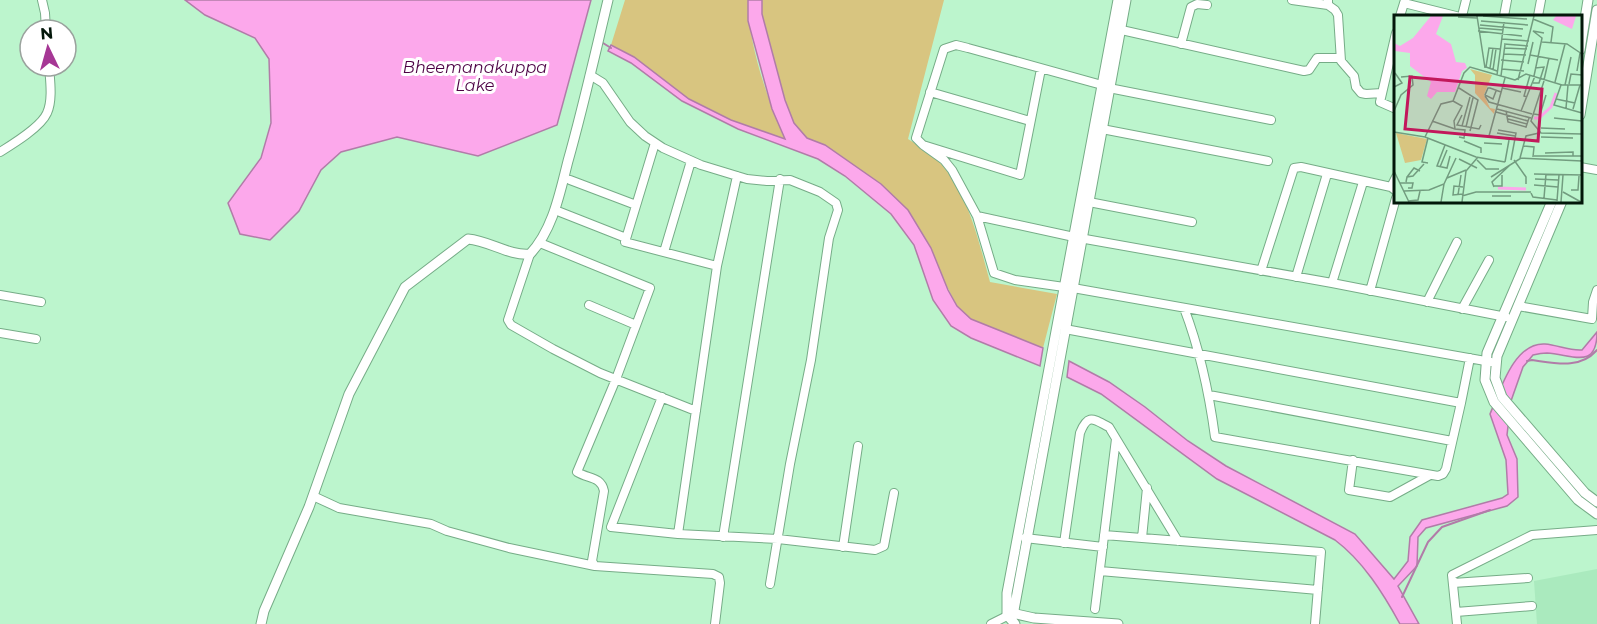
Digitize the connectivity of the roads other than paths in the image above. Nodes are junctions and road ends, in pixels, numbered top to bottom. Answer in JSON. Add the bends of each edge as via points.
{"nodes":[{"id":1,"x":42,"y":0,"type":"edge"},
{"id":2,"x":608,"y":0,"type":"edge"},
{"id":3,"x":1118,"y":0,"type":"edge"},
{"id":4,"x":1126,"y":0,"type":"edge"},
{"id":5,"x":1292,"y":0,"type":"edge"},
{"id":6,"x":1466,"y":0,"type":"edge"},
{"id":7,"x":1508,"y":0,"type":"edge"},
{"id":8,"x":1541,"y":0,"type":"edge"},
{"id":9,"x":1590,"y":0,"type":"edge"},
{"id":10,"x":1597,"y":1,"type":"edge"},
{"id":11,"x":1194,"y":2,"type":"edge"},
{"id":12,"x":1328,"y":2,"type":"edge"},
{"id":13,"x":1404,"y":2,"type":"edge"},
{"id":14,"x":1207,"y":5,"type":"dead end"},
{"id":15,"x":1597,"y":10,"type":"edge"},
{"id":16,"x":1452,"y":15,"type":"edge"},
{"id":17,"x":1462,"y":15,"type":"edge"},
{"id":18,"x":1504,"y":15,"type":"edge"},
{"id":19,"x":1538,"y":15,"type":"edge"},
{"id":20,"x":44,"y":18,"type":"edge"},
{"id":21,"x":1116,"y":29,"type":"junction"},
{"id":22,"x":1180,"y":44,"type":"junction"},
{"id":23,"x":1394,"y":44,"type":"edge"},
{"id":24,"x":1582,"y":44,"type":"edge"},
{"id":25,"x":1340,"y":58,"type":"junction"},
{"id":26,"x":1593,"y":59,"type":"edge"},
{"id":27,"x":1041,"y":69,"type":"junction"},
{"id":28,"x":1387,"y":71,"type":"junction"},
{"id":29,"x":1394,"y":73,"type":"edge"},
{"id":30,"x":590,"y":75,"type":"junction"},
{"id":31,"x":49,"y":78,"type":"edge"},
{"id":32,"x":1105,"y":87,"type":"junction"},
{"id":33,"x":930,"y":92,"type":"junction"},
{"id":34,"x":1382,"y":93,"type":"junction"},
{"id":35,"x":1394,"y":108,"type":"edge"},
{"id":36,"x":1582,"y":111,"type":"edge"},
{"id":37,"x":1271,"y":120,"type":"dead end"},
{"id":38,"x":1030,"y":121,"type":"junction"},
{"id":39,"x":1102,"y":129,"type":"junction"},
{"id":40,"x":655,"y":143,"type":"junction"},
{"id":41,"x":923,"y":145,"type":"junction"},
{"id":42,"x":0,"y":152,"type":"edge"},
{"id":43,"x":692,"y":161,"type":"junction"},
{"id":44,"x":1268,"y":161,"type":"dead end"},
{"id":45,"x":1582,"y":167,"type":"edge"},
{"id":46,"x":1597,"y":170,"type":"edge"},
{"id":47,"x":1327,"y":174,"type":"junction"},
{"id":48,"x":737,"y":176,"type":"junction"},
{"id":49,"x":570,"y":180,"type":"dead end"},
{"id":50,"x":780,"y":180,"type":"junction"},
{"id":51,"x":1363,"y":182,"type":"junction"},
{"id":52,"x":1394,"y":189,"type":"edge"},
{"id":53,"x":1089,"y":202,"type":"junction"},
{"id":54,"x":1395,"y":202,"type":"edge"},
{"id":55,"x":1552,"y":202,"type":"edge"},
{"id":56,"x":1562,"y":202,"type":"edge"},
{"id":57,"x":636,"y":205,"type":"junction"},
{"id":58,"x":560,"y":212,"type":"dead end"},
{"id":59,"x":977,"y":216,"type":"junction"},
{"id":60,"x":1192,"y":222,"type":"dead end"},
{"id":61,"x":626,"y":238,"type":"junction"},
{"id":62,"x":1078,"y":238,"type":"junction"},
{"id":63,"x":1457,"y":242,"type":"dead end"},
{"id":64,"x":540,"y":243,"type":"junction"},
{"id":65,"x":664,"y":252,"type":"junction"},
{"id":66,"x":530,"y":254,"type":"junction"},
{"id":67,"x":1489,"y":260,"type":"dead end"},
{"id":68,"x":717,"y":266,"type":"junction"},
{"id":69,"x":1261,"y":271,"type":"junction"},
{"id":70,"x":1296,"y":277,"type":"junction"},
{"id":71,"x":1332,"y":283,"type":"junction"},
{"id":72,"x":1068,"y":288,"type":"junction"},
{"id":73,"x":1597,"y":290,"type":"edge"},
{"id":74,"x":1370,"y":291,"type":"junction"},
{"id":75,"x":0,"y":295,"type":"edge"},
{"id":76,"x":41,"y":302,"type":"dead end"},
{"id":77,"x":1427,"y":302,"type":"junction"},
{"id":78,"x":589,"y":305,"type":"dead end"},
{"id":79,"x":1518,"y":306,"type":"junction"},
{"id":80,"x":1184,"y":308,"type":"junction"},
{"id":81,"x":1462,"y":309,"type":"junction"},
{"id":82,"x":1503,"y":316,"type":"junction"},
{"id":83,"x":1513,"y":318,"type":"junction"},
{"id":84,"x":636,"y":325,"type":"junction"},
{"id":85,"x":1065,"y":329,"type":"junction"},
{"id":86,"x":0,"y":333,"type":"edge"},
{"id":87,"x":36,"y":339,"type":"dead end"},
{"id":88,"x":1200,"y":355,"type":"junction"},
{"id":89,"x":1470,"y":358,"type":"junction"},
{"id":90,"x":1490,"y":362,"type":"junction"},
{"id":91,"x":1053,"y":371,"type":"junction"},
{"id":92,"x":616,"y":379,"type":"junction"},
{"id":93,"x":1209,"y":394,"type":"junction"},
{"id":94,"x":662,"y":397,"type":"junction"},
{"id":95,"x":1461,"y":403,"type":"junction"},
{"id":96,"x":696,"y":411,"type":"junction"},
{"id":97,"x":1116,"y":439,"type":"junction"},
{"id":98,"x":1452,"y":441,"type":"junction"},
{"id":99,"x":858,"y":446,"type":"dead end"},
{"id":100,"x":1353,"y":460,"type":"junction"},
{"id":101,"x":1430,"y":475,"type":"junction"},
{"id":102,"x":1147,"y":488,"type":"junction"},
{"id":103,"x":894,"y":493,"type":"dead end"},
{"id":104,"x":313,"y":496,"type":"junction"},
{"id":105,"x":1597,"y":502,"type":"edge"},
{"id":106,"x":1597,"y":514,"type":"edge"},
{"id":107,"x":1597,"y":530,"type":"edge"},
{"id":108,"x":678,"y":534,"type":"junction"},
{"id":109,"x":1104,"y":535,"type":"junction"},
{"id":110,"x":723,"y":537,"type":"junction"},
{"id":111,"x":1025,"y":538,"type":"junction"},
{"id":112,"x":1142,"y":538,"type":"junction"},
{"id":113,"x":778,"y":539,"type":"junction"},
{"id":114,"x":1178,"y":541,"type":"junction"},
{"id":115,"x":1064,"y":543,"type":"junction"},
{"id":116,"x":843,"y":547,"type":"junction"},
{"id":117,"x":1103,"y":547,"type":"junction"},
{"id":118,"x":595,"y":566,"type":"junction"},
{"id":119,"x":1100,"y":571,"type":"junction"},
{"id":120,"x":1528,"y":578,"type":"dead end"},
{"id":121,"x":1453,"y":582,"type":"junction"},
{"id":122,"x":770,"y":584,"type":"dead end"},
{"id":123,"x":1318,"y":590,"type":"junction"},
{"id":124,"x":1532,"y":606,"type":"dead end"},
{"id":125,"x":1095,"y":609,"type":"dead end"},
{"id":126,"x":1456,"y":612,"type":"junction"},
{"id":127,"x":1011,"y":614,"type":"junction"},
{"id":128,"x":261,"y":624,"type":"edge"},
{"id":129,"x":715,"y":624,"type":"edge"},
{"id":130,"x":991,"y":624,"type":"edge"},
{"id":131,"x":1015,"y":624,"type":"edge"},
{"id":132,"x":1118,"y":624,"type":"edge"},
{"id":133,"x":1315,"y":624,"type":"edge"},
{"id":134,"x":1457,"y":624,"type":"edge"}],
"edges":[{"from":1,"to":20,"type":"street"},
{"from":2,"to":30,"type":"street"},
{"from":3,"to":21,"type":"street"},
{"from":4,"to":21,"type":"street"},
{"from":5,"to":12,"type":"street"},
{"from":6,"to":17,"type":"street"},
{"from":7,"to":18,"type":"street"},
{"from":8,"to":19,"type":"street"},
{"from":9,"to":10,"type":"street"},
{"from":9,"to":24,"type":"street"},
{"from":11,"to":14,"type":"street"},
{"from":11,"to":22,"type":"street"},
{"from":12,"to":25,"type":"street","via":[[1338,15]]},
{"from":13,"to":16,"type":"street"},
{"from":15,"to":26,"type":"street"},
{"from":21,"to":22,"type":"street"},
{"from":21,"to":32,"type":"street"},
{"from":22,"to":25,"type":"street","via":[[1304,71],[1317,58]]},
{"from":23,"to":28,"type":"street"},
{"from":25,"to":34,"type":"street","via":[[1361,93]]},
{"from":26,"to":36,"type":"street"},
{"from":27,"to":32,"type":"street"},
{"from":27,"to":33,"type":"street","via":[[950,46],[944,49]]},
{"from":27,"to":38,"type":"street"},
{"from":28,"to":29,"type":"street"},
{"from":28,"to":34,"type":"street"},
{"from":30,"to":40,"type":"street","via":[[603,83],[630,122]]},
{"from":30,"to":64,"type":"street","via":[[558,197]]},
{"from":31,"to":42,"type":"street","via":[[47,114]]},
{"from":32,"to":37,"type":"street"},
{"from":32,"to":39,"type":"street"},
{"from":32,"to":62,"type":"street"},
{"from":33,"to":38,"type":"street"},
{"from":33,"to":41,"type":"street","via":[[916,138]]},
{"from":34,"to":35,"type":"street","via":[[1380,102]]},
{"from":38,"to":41,"type":"street","via":[[1020,175]]},
{"from":39,"to":44,"type":"street"},
{"from":39,"to":53,"type":"street"},
{"from":40,"to":43,"type":"street"},
{"from":40,"to":57,"type":"street"},
{"from":41,"to":59,"type":"street","via":[[948,165]]},
{"from":43,"to":48,"type":"street"},
{"from":43,"to":65,"type":"street"},
{"from":45,"to":46,"type":"street"},
{"from":47,"to":51,"type":"street"},
{"from":47,"to":69,"type":"street","via":[[1300,167],[1292,169]]},
{"from":47,"to":70,"type":"street"},
{"from":48,"to":50,"type":"street"},
{"from":48,"to":68,"type":"street"},
{"from":49,"to":57,"type":"street"},
{"from":50,"to":110,"type":"street"},
{"from":50,"to":113,"type":"street","via":[[820,192],[836,203],[838,210]]},
{"from":51,"to":52,"type":"street"},
{"from":51,"to":71,"type":"street"},
{"from":53,"to":60,"type":"street"},
{"from":53,"to":62,"type":"street"},
{"from":54,"to":74,"type":"street"},
{"from":55,"to":82,"type":"street"},
{"from":56,"to":79,"type":"street"},
{"from":57,"to":61,"type":"street"},
{"from":58,"to":61,"type":"street"},
{"from":59,"to":62,"type":"street"},
{"from":59,"to":72,"type":"street","via":[[994,273],[999,277]]},
{"from":61,"to":65,"type":"street","via":[[625,242]]},
{"from":62,"to":69,"type":"street"},
{"from":62,"to":72,"type":"street"},
{"from":63,"to":77,"type":"street"},
{"from":64,"to":66,"type":"street"},
{"from":64,"to":84,"type":"street","via":[[650,288]]},
{"from":65,"to":68,"type":"street"},
{"from":66,"to":92,"type":"street","via":[[507,320],[553,349]]},
{"from":66,"to":104,"type":"street","via":[[520,255],[468,239],[405,287],[349,394]]},
{"from":67,"to":81,"type":"street"},
{"from":68,"to":96,"type":"street"},
{"from":69,"to":70,"type":"street"},
{"from":70,"to":71,"type":"street"},
{"from":71,"to":74,"type":"street"},
{"from":72,"to":80,"type":"street"},
{"from":72,"to":85,"type":"street"},
{"from":72,"to":91,"type":"street"},
{"from":73,"to":79,"type":"street","via":[[1592,319]]},
{"from":74,"to":77,"type":"street"},
{"from":75,"to":76,"type":"street"},
{"from":77,"to":81,"type":"street"},
{"from":78,"to":84,"type":"street"},
{"from":79,"to":83,"type":"street"},
{"from":80,"to":88,"type":"street"},
{"from":80,"to":89,"type":"street"},
{"from":81,"to":82,"type":"street"},
{"from":82,"to":83,"type":"street"},
{"from":82,"to":90,"type":"street"},
{"from":83,"to":90,"type":"street"},
{"from":84,"to":92,"type":"street"},
{"from":85,"to":88,"type":"street"},
{"from":85,"to":91,"type":"street"},
{"from":86,"to":87,"type":"street"},
{"from":88,"to":93,"type":"street"},
{"from":88,"to":95,"type":"street"},
{"from":89,"to":90,"type":"street"},
{"from":89,"to":95,"type":"street"},
{"from":90,"to":105,"type":"street","via":[[1502,397]]},
{"from":90,"to":106,"type":"street","via":[[1485,380],[1491,397],[1578,500]]},
{"from":91,"to":111,"type":"street"},
{"from":91,"to":127,"type":"street","via":[[1007,593]]},
{"from":92,"to":94,"type":"street"},
{"from":92,"to":118,"type":"street","via":[[577,472],[596,478],[603,485],[592,561]]},
{"from":93,"to":98,"type":"street"},
{"from":93,"to":100,"type":"street","via":[[1215,437]]},
{"from":94,"to":96,"type":"street"},
{"from":94,"to":108,"type":"street","via":[[611,527]]},
{"from":95,"to":98,"type":"street"},
{"from":96,"to":108,"type":"street"},
{"from":97,"to":102,"type":"street"},
{"from":97,"to":109,"type":"street"},
{"from":97,"to":115,"type":"street","via":[[1110,427],[1093,419],[1084,422]]},
{"from":98,"to":101,"type":"street","via":[[1443,474]]},
{"from":99,"to":116,"type":"street"},
{"from":100,"to":101,"type":"street"},
{"from":100,"to":101,"type":"street","via":[[1349,490],[1390,498]]},
{"from":102,"to":112,"type":"street"},
{"from":102,"to":114,"type":"street"},
{"from":103,"to":116,"type":"street","via":[[884,546],[875,550]]},
{"from":104,"to":118,"type":"street","via":[[350,510],[430,524],[508,549]]},
{"from":104,"to":128,"type":"street"},
{"from":107,"to":121,"type":"street","via":[[1532,535],[1452,575]]},
{"from":108,"to":110,"type":"street"},
{"from":109,"to":112,"type":"street"},
{"from":109,"to":117,"type":"street"},
{"from":110,"to":113,"type":"street"},
{"from":111,"to":115,"type":"street"},
{"from":111,"to":127,"type":"street"},
{"from":112,"to":114,"type":"street"},
{"from":113,"to":116,"type":"street"},
{"from":113,"to":122,"type":"street"},
{"from":114,"to":123,"type":"street","via":[[1321,552]]},
{"from":115,"to":117,"type":"street"},
{"from":117,"to":119,"type":"street"},
{"from":118,"to":129,"type":"street","via":[[713,574],[720,583]]},
{"from":119,"to":123,"type":"street"},
{"from":119,"to":125,"type":"street"},
{"from":120,"to":121,"type":"street"},
{"from":121,"to":126,"type":"street"},
{"from":123,"to":133,"type":"street"},
{"from":124,"to":126,"type":"street"},
{"from":126,"to":134,"type":"street"},
{"from":127,"to":130,"type":"street"},
{"from":127,"to":131,"type":"street"},
{"from":127,"to":132,"type":"street"}]}
